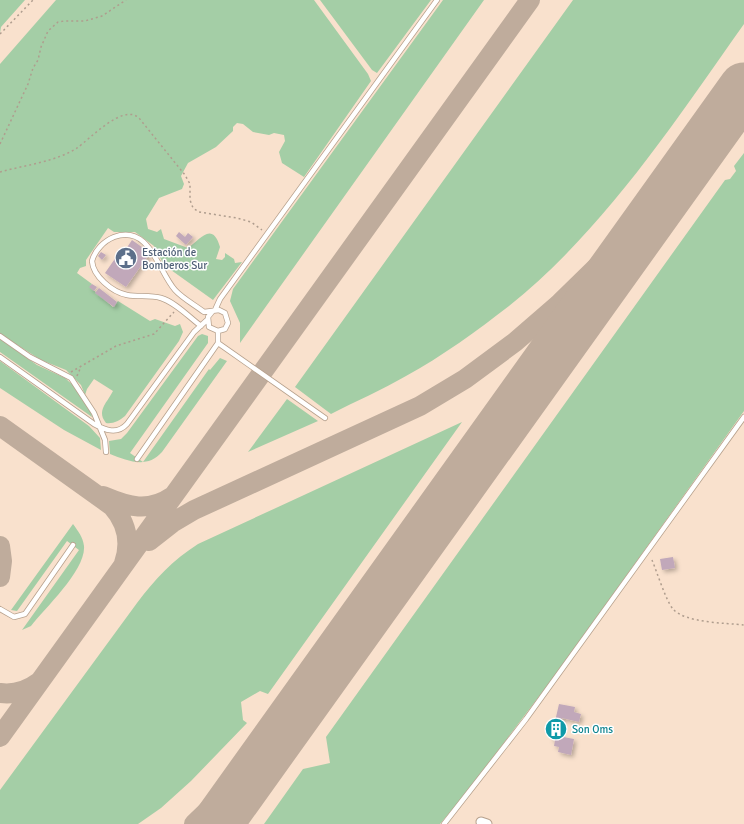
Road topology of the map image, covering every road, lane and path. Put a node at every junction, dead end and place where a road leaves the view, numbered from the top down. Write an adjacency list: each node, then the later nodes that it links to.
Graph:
1 (33, 0): 4 (path)
2 (126, 0): 5 (path)
3 (437, 0): 7 (lane)
4 (0, 34)
5 (0, 144)
6 (0, 172): 7 (path)
7 (268, 234): 9 (lane)
8 (177, 308): 9 (lane); 11 (lane); 16 (path)
9 (214, 311): 10 (lane); 12 (lane)
10 (207, 320): 11 (lane); 12 (lane)
11 (201, 326): 19 (lane)
12 (218, 331): 14 (lane)
13 (0, 336): 16 (lane)
14 (218, 343): 18 (lane); 21 (lane)
15 (0, 357): 19 (lane)
16 (61, 372): 19 (lane)
17 (744, 417): 26 (lane)
18 (325, 418)
19 (100, 428): 20 (lane)
20 (106, 452)
21 (137, 459)
22 (73, 545): 24 (lane)
23 (652, 560): 25 (path)
24 (0, 609)
25 (744, 625)
26 (444, 824)

